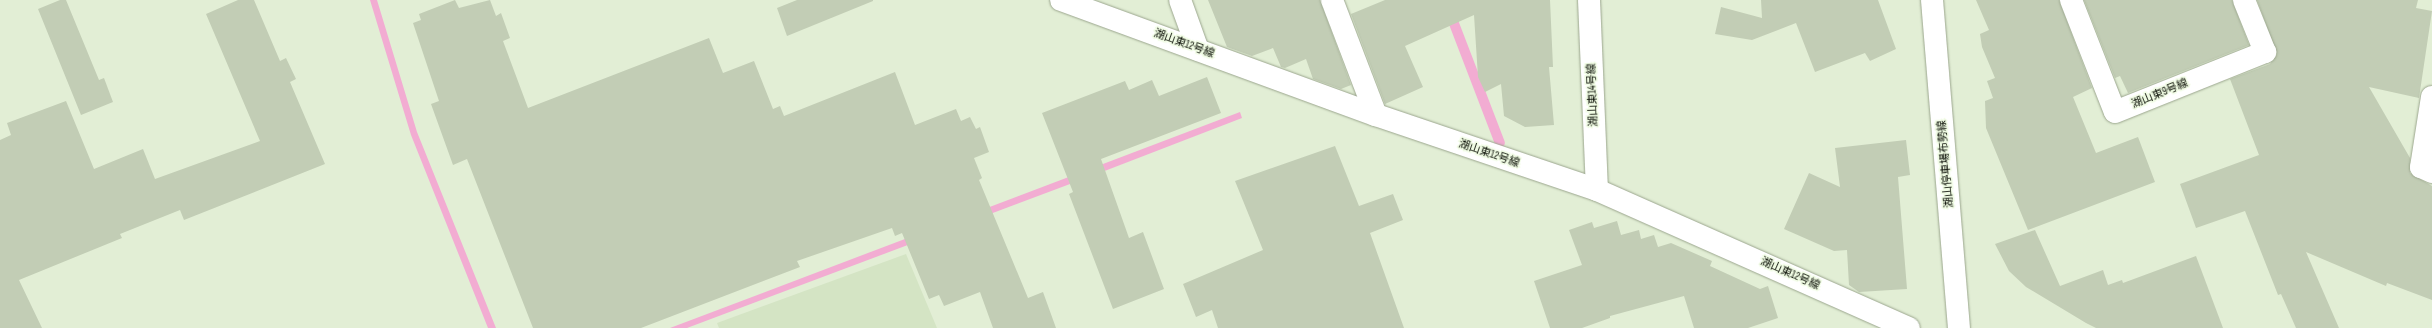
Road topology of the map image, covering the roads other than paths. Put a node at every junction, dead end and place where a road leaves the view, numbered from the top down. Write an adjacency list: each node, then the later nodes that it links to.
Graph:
1 (1061, 0): 8 (street, 湖山東12号線)
2 (1180, 0): 8 (street)
3 (1332, 0): 10 (street)
4 (1589, 0): 12 (street, 湖山東14号線)
5 (1932, 0): 14 (street, 湖山停車場布勢線)
6 (2071, 0): 7 (street, 湖山東9号線)
7 (2244, 0)
8 (1198, 50): 10 (street, 湖山東12号線)
9 (2432, 97): 11 (street)
10 (1376, 115): 12 (street, 湖山東12号線)
11 (2432, 172)
12 (1597, 190): 13 (street, 湖山東12号線)
13 (1909, 328)
14 (1959, 328)

